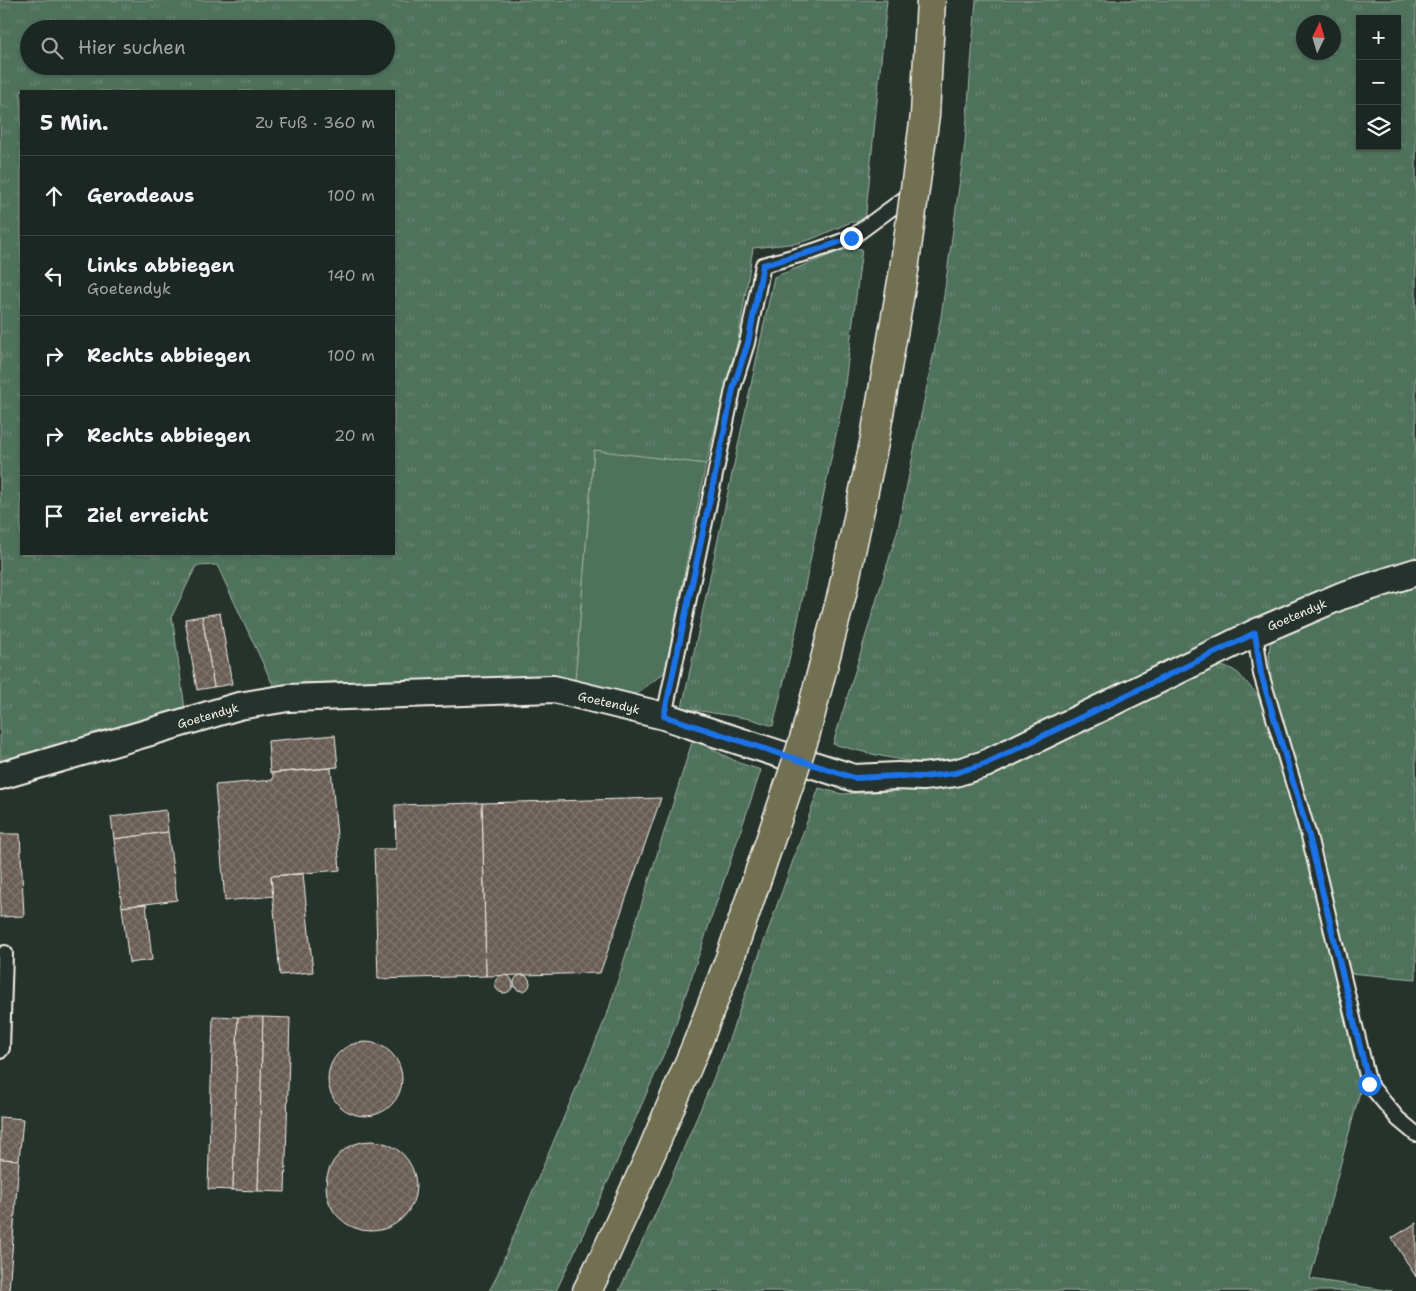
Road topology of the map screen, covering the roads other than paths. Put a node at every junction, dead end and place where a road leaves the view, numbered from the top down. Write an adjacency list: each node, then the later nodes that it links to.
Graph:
1 (931, 0): 10 (main road, bridge)
2 (937, 112): 5 (lane)
3 (1416, 572): 4 (street, Goetendyk)
4 (1255, 633): 5 (street, Goetendyk); 9 (lane)
5 (664, 716): 6 (street, Goetendyk)
6 (0, 776)
7 (5, 953): 8 (lane)
8 (0, 1051)
9 (1416, 1134)
10 (587, 1291)

